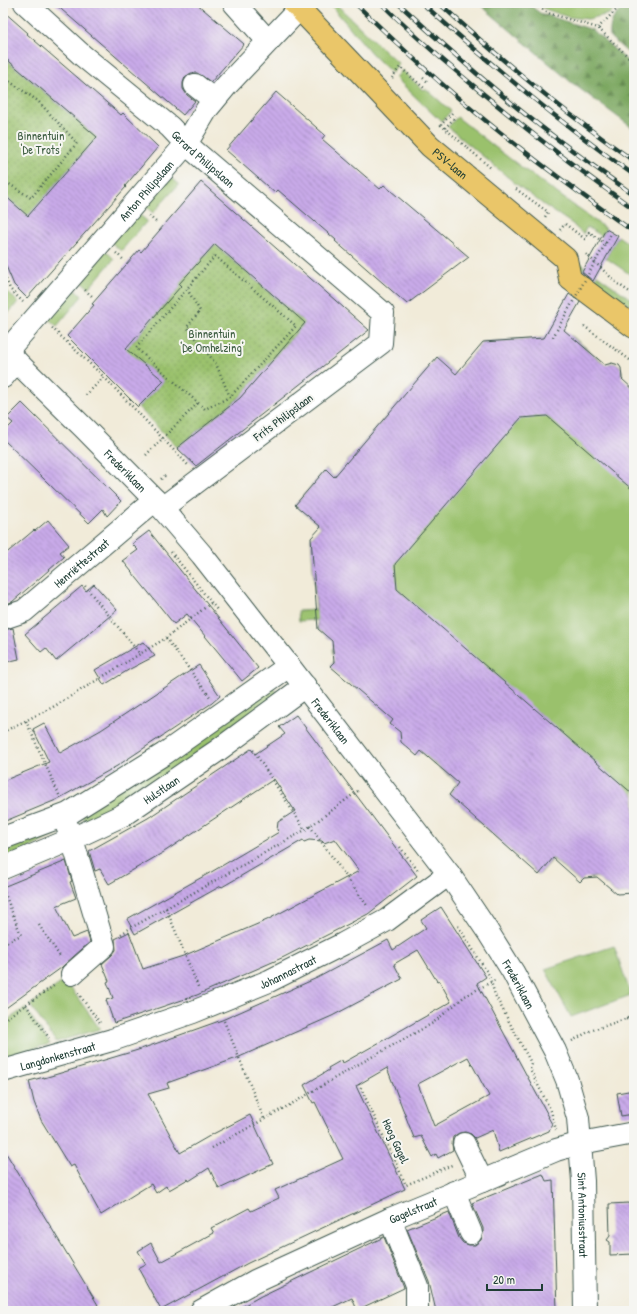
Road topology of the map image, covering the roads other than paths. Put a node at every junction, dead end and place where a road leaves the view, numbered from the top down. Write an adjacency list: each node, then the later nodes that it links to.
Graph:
1 (25, 3): 7 (street, Gerard Philipslaan)
2 (234, 3): 4 (street)
3 (297, 6): 4 (street, Anton Philipslaan); 8 (main road, PSV-laan)
4 (268, 41): 6 (street, Anton Philipslaan)
5 (195, 85): 6 (street)
6 (214, 100): 7 (street, Anton Philipslaan)
7 (186, 144): 9 (street, Gerard Philipslaan); 12 (street, Anton Philipslaan)
8 (613, 311): 10 (main road, PSV-laan); 11 (main road, PSV-laan)
9 (383, 314): 13 (street, Frits Philipslaan)
10 (634, 327)
11 (634, 335)
12 (7, 360): 13 (street, Frederiklaan)
13 (159, 504): 14 (street, Henriëttestraat); 15 (street, Frederiklaan)
14 (3, 618)
15 (290, 666): 16 (street, Frederiklaan); 17 (street)
16 (305, 686): 19 (street, Hulstlaan); 21 (street, Frederiklaan)
17 (65, 814): 18 (street); 19 (street)
18 (3, 838)
19 (72, 839): 20 (street, Hulstlaan); 22 (street)
20 (3, 868)
21 (449, 874): 23 (street, Johannastraat); 27 (street, Frederiklaan)
22 (69, 975)
23 (112, 1040): 24 (street, Langdonkenstraat)
24 (3, 1071)
25 (634, 1133): 27 (street, Gagelstraat)
26 (464, 1144): 28 (street)
27 (581, 1144): 28 (street, Gagelstraat); 34 (street, Sint Antoniusstraat)
28 (482, 1180): 29 (street, Gagelstraat)
29 (454, 1192): 30 (street, Gagelstraat); 31 (street)
30 (390, 1219): 32 (street, Gagelstraat); 33 (street)
31 (471, 1233)
32 (201, 1311)
33 (417, 1311)
34 (586, 1311)

